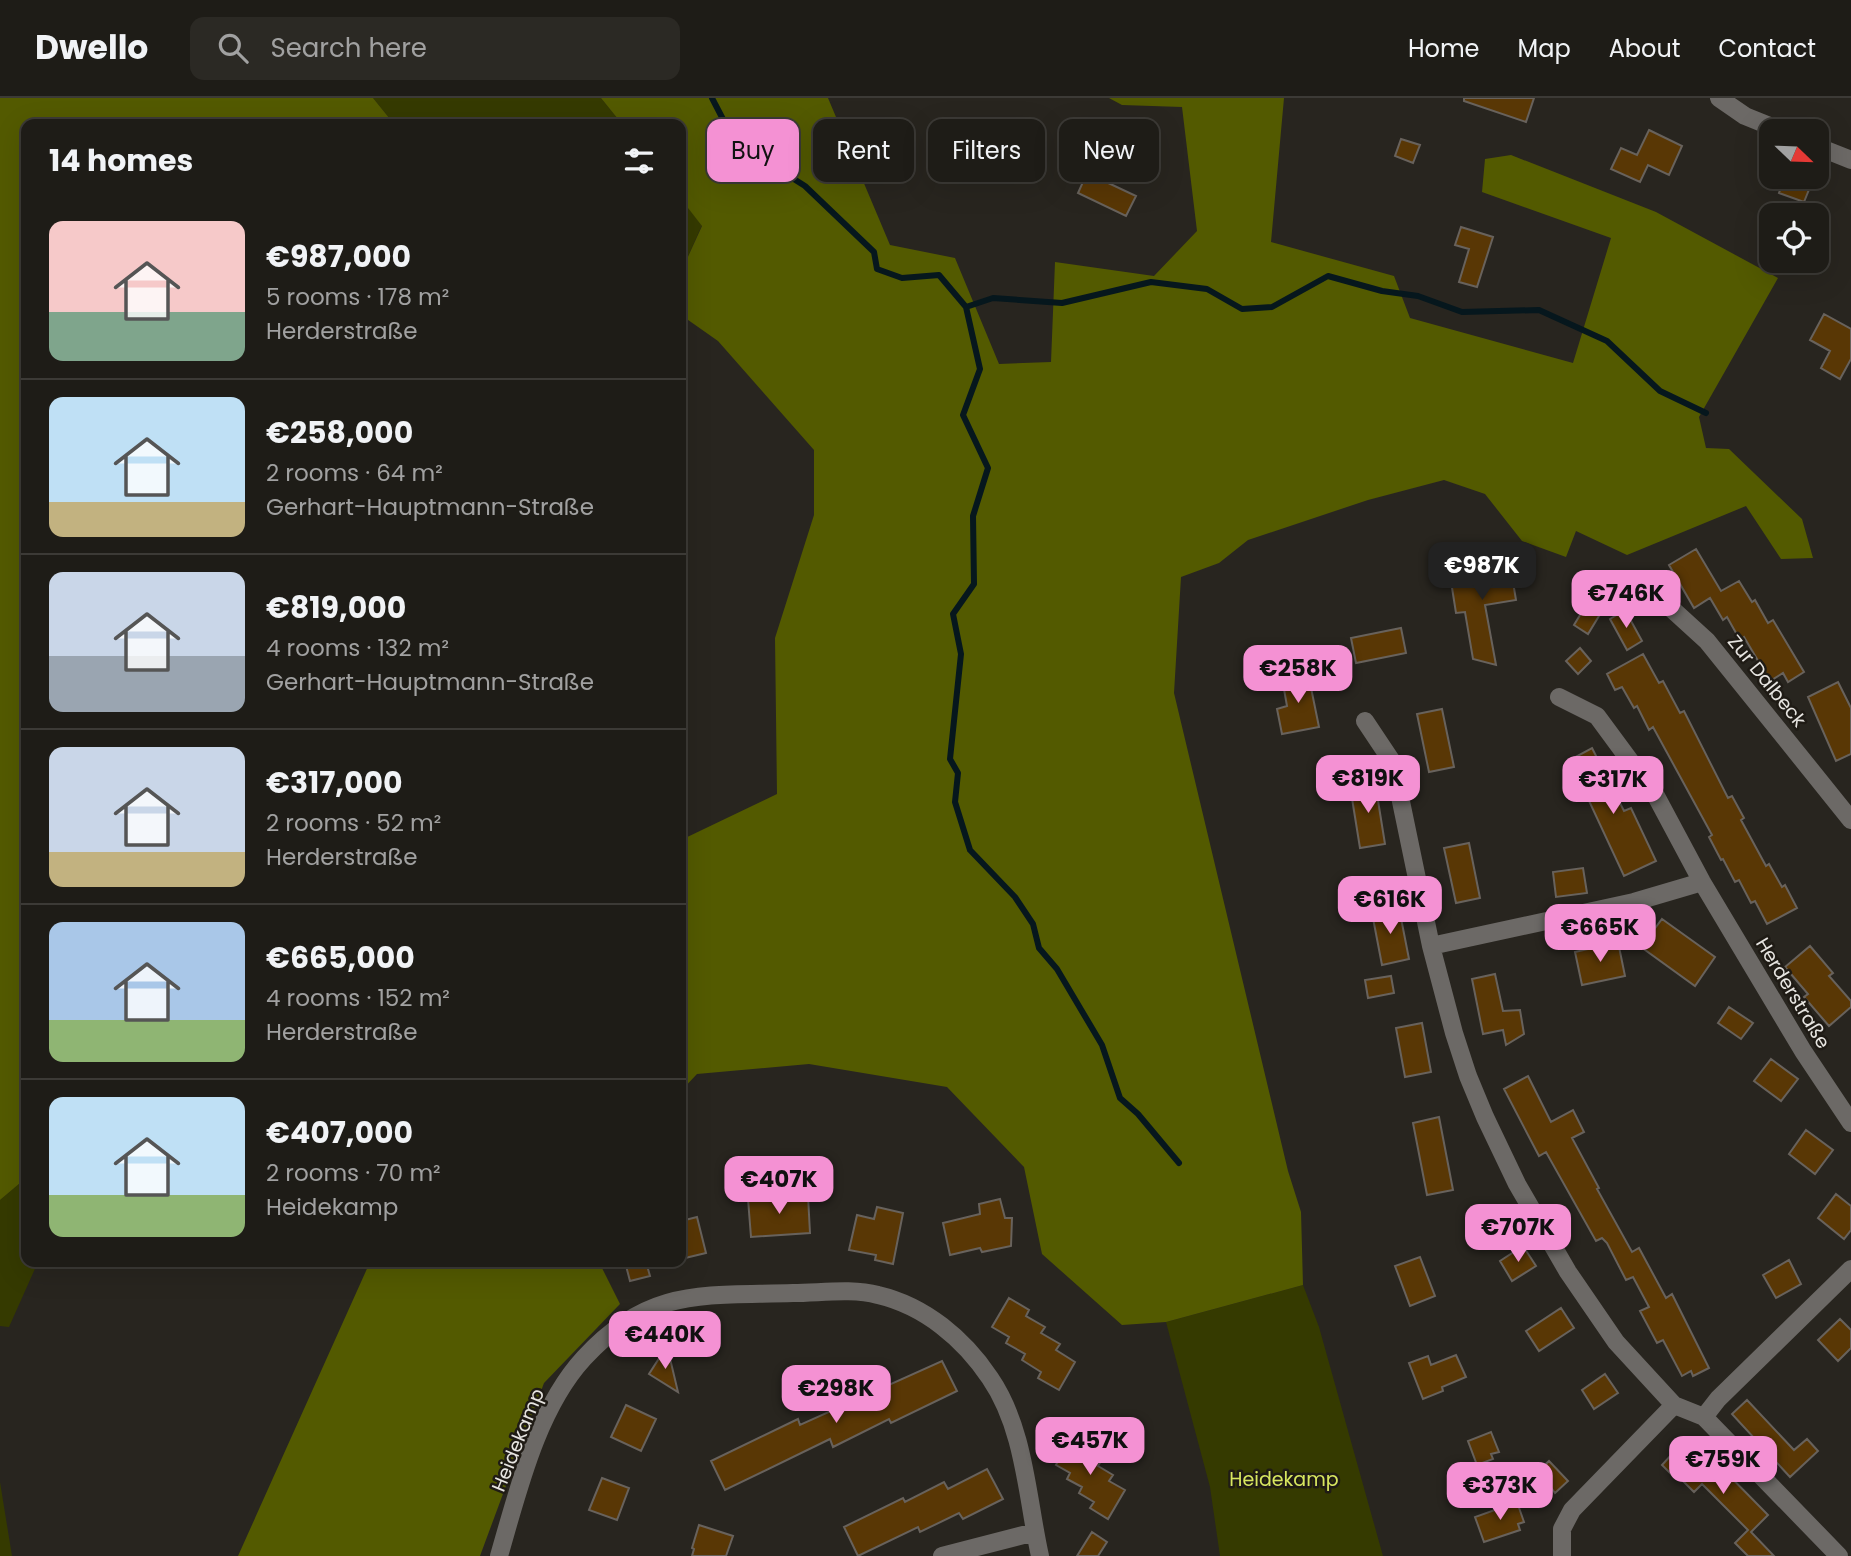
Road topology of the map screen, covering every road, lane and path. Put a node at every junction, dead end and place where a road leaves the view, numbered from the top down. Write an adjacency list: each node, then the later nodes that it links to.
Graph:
1 (1719, 98): 2 (street)
2 (1759, 122)
3 (1829, 151): 4 (street)
4 (1851, 160)
5 (1639, 579): 8 (street, Zur Dalbeck)
6 (1559, 697): 9 (street, Herderstraße)
7 (1365, 721): 10 (street)
8 (1851, 820)
9 (1702, 882): 10 (street); 11 (street, Herderstraße)
10 (1431, 946): 13 (street)
11 (1851, 1123)
12 (1851, 1269): 14 (street)
13 (1674, 1405): 14 (street); 19 (street)
14 (1704, 1416): 20 (street)
15 (1035, 1532): 16 (street, Heidekamp); 17 (street); 18 (street, Heidekamp)
16 (499, 1556)
17 (942, 1556)
18 (1040, 1556)
19 (1562, 1556)
20 (1839, 1556)

